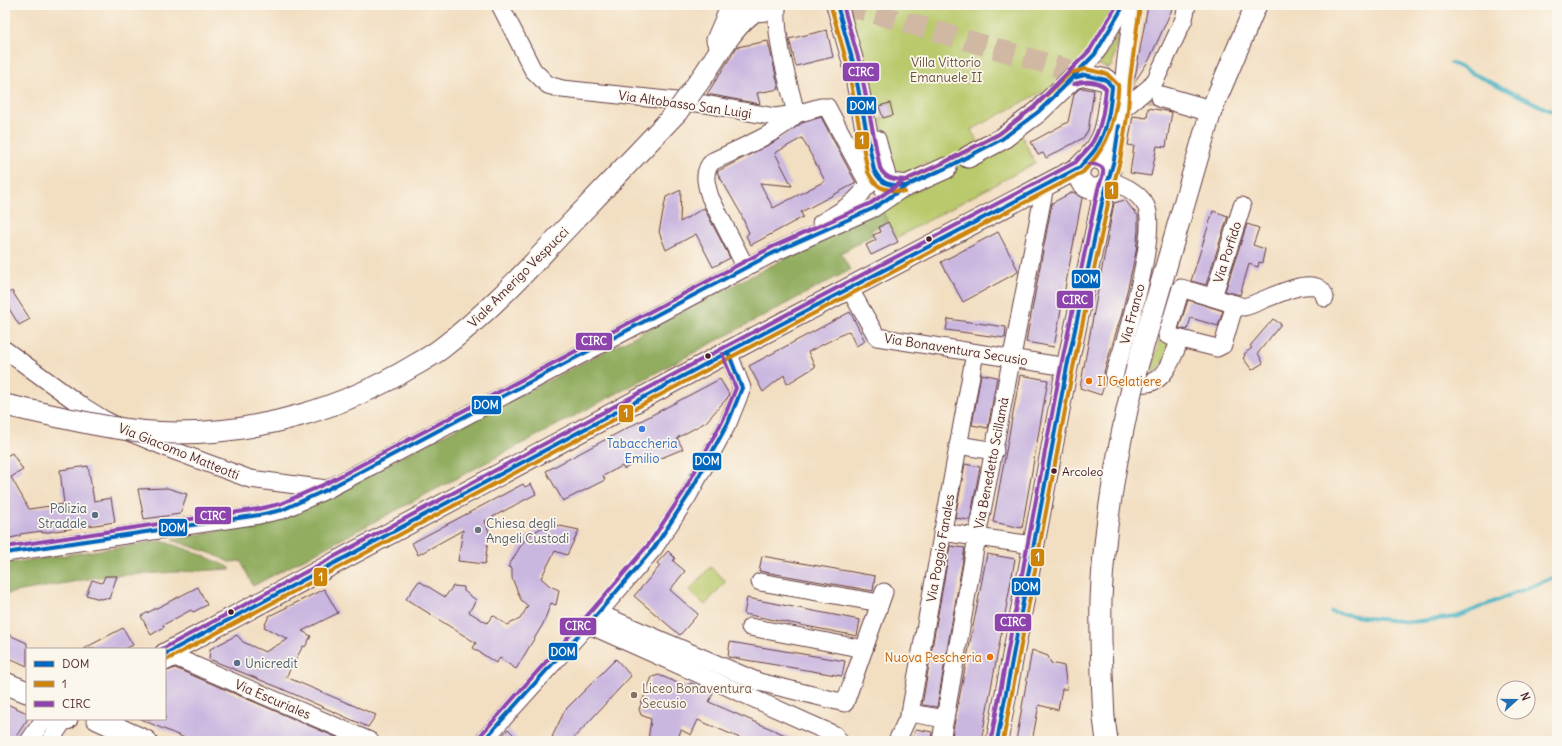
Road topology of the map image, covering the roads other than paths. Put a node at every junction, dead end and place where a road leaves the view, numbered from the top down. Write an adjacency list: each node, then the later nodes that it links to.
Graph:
1 (500, 5): 16 (street, Via Altobasso San Luigi)
2 (732, 5): 9 (main road)
3 (837, 5): 21 (main road)
4 (1124, 5): 11 (street)
5 (1134, 5): 12 (street)
6 (1256, 5): 15 (main road)
7 (764, 7): 9 (main road); 16 (street)
8 (1188, 10): 10 (street)
9 (726, 33): 36 (main road, Viale Amerigo Vespucci, bridge)
10 (1158, 74): 12 (street); 14 (street)
11 (1073, 78): 12 (main road); 17 (main road)
12 (1118, 82): 14 (street); 18 (main road)
13 (1162, 97): 15 (main road)
14 (1122, 110): 20 (street)
15 (1211, 111): 30 (main road)
16 (796, 114): 21 (street, Via Altobasso San Luigi); 25 (street)
17 (968, 157)
18 (1084, 163): 20 (main road); 20 (main road); 22 (main road)
19 (946, 168): 21 (main road)
20 (1108, 178): 30 (street, Via Franco); 35 (main road)
21 (884, 181): 24 (street); 24 (street)
22 (1045, 186): 26 (main road); 34 (street, Via Benedetto Scillamà)
23 (1242, 206): 27 (street, Via Porfido)
24 (775, 252): 25 (street)
25 (746, 268): 39 (street)
26 (849, 288): 32 (main road); 33 (street, Via Bonaventura Secusio)
27 (1213, 297): 29 (street); 30 (street)
28 (1325, 298): 29 (street)
29 (1235, 304): 30 (street)
30 (1165, 335): 67 (main road, bridge)
31 (5, 350): 39 (street, Via Giacomo Matteotti)
32 (728, 352): 45 (street); 47 (main road)
33 (975, 352): 34 (street, Via Bonaventura Secusio); 37 (street, Via Poggio Fanales)
34 (1011, 358): 35 (street, Via Bonaventura Secusio); 38 (street, Via Benedetto Scillamà)
35 (1067, 367): 42 (main road)
36 (5, 405)
37 (958, 445): 38 (street); 40 (street, Via Poggio Fanales)
38 (995, 451): 41 (street, Via Benedetto Scillamà)
39 (328, 489): 43 (street)
40 (942, 532): 41 (street); 53 (street, Via Poggio Fanales)
41 (977, 537): 42 (street); 54 (street, Via Benedetto Scillamà)
42 (1033, 545): 66 (main road)
43 (6, 548)
44 (760, 582): 48 (street)
45 (592, 618): 48 (street); 62 (street); 63 (street)
46 (750, 627): 48 (street)
47 (200, 635): 49 (main road); 50 (street)
48 (864, 649)
49 (168, 658): 50 (street, Via Escuriales)
50 (205, 670): 61 (street, Via Escuriales)
51 (5, 683): 52 (main road)
52 (26, 692)
53 (910, 714): 54 (street); 64 (street, Via Poggio Fanales)
54 (945, 719): 65 (street, Via Benedetto Scillamà)
55 (43, 720): 58 (street)
56 (65, 720): 59 (street)
57 (99, 720): 60 (main road)
58 (29, 741)
59 (50, 741)
60 (146, 741)
61 (370, 741)
62 (483, 741)
63 (839, 741)
64 (897, 741)
65 (941, 741)
66 (997, 741)
67 (1107, 741)

